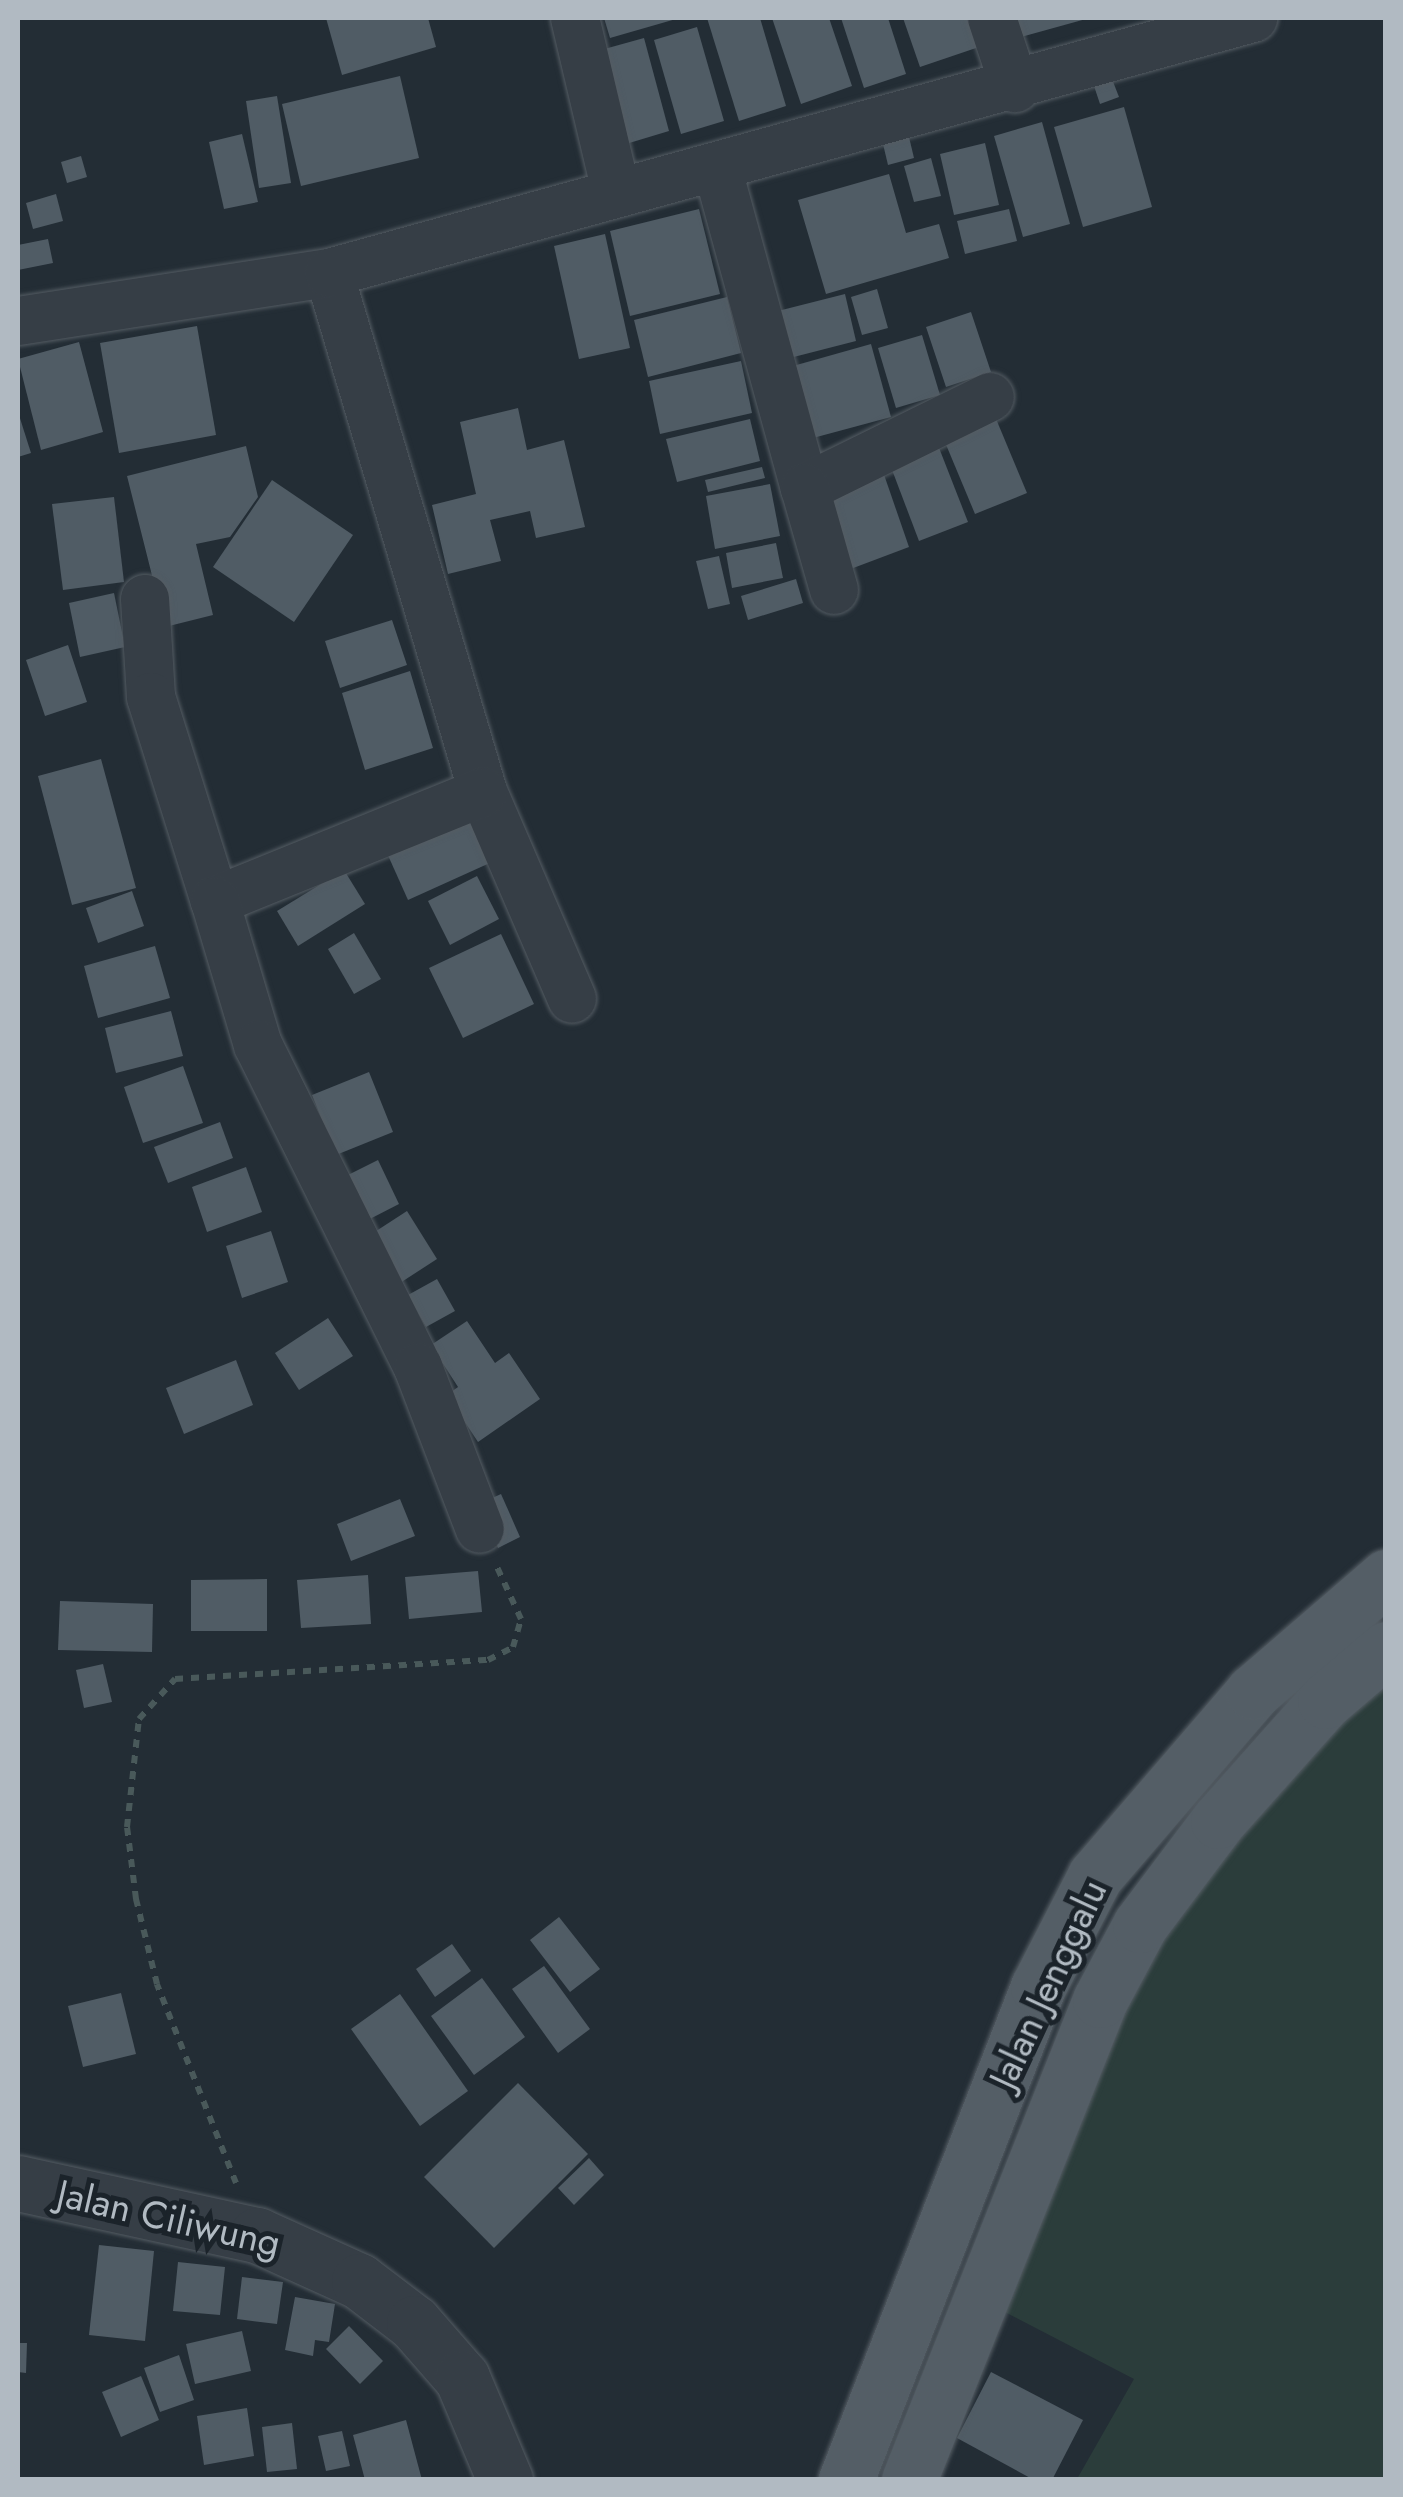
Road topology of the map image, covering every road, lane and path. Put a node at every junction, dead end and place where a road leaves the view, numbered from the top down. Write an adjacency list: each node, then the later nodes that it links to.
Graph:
1 (575, 18): 6 (street)
2 (992, 18): 4 (street)
3 (1252, 18): 4 (street)
4 (1015, 88): 5 (street)
5 (718, 168): 6 (street); 10 (street)
6 (616, 192): 7 (street)
7 (328, 273): 8 (street); 13 (street)
8 (18, 321)
9 (990, 397): 10 (street)
10 (805, 488): 11 (street)
11 (834, 590)
12 (145, 599): 14 (street)
13 (483, 792): 14 (street); 15 (street)
14 (216, 900): 16 (street)
15 (572, 999)
16 (480, 1528): 20 (path)
17 (1386, 1577): 22 (main road, Jalan Jenggalu)
18 (1386, 1649): 23 (main road, Jalan Jenggalu)
19 (18, 2183): 20 (street, Jalan Ciliwung)
20 (257, 2235): 21 (street, Jalan Ciliwung)
21 (505, 2480)
22 (846, 2480)
23 (909, 2480)

